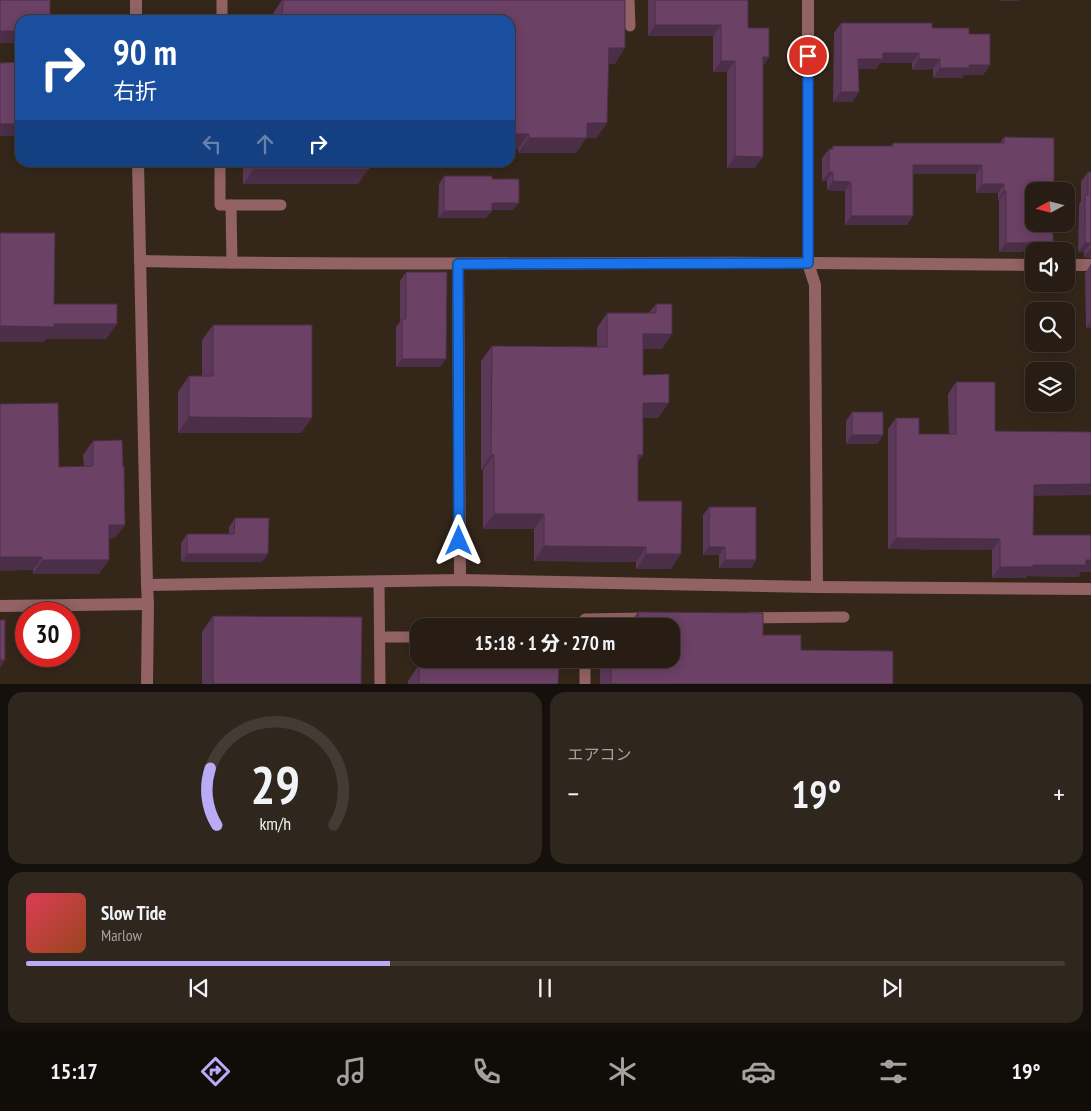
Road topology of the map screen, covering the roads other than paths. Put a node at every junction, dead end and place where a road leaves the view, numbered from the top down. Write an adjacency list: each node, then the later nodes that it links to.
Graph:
1 (136, 0): 5 (street)
2 (222, 0): 6 (lane)
3 (629, 0): 7 (lane)
4 (808, 0): 14 (street)
5 (136, 15)
6 (222, 15)
7 (630, 26)
8 (138, 167): 12 (street)
9 (220, 167): 10 (lane)
10 (231, 205): 11 (lane); 13 (lane)
11 (281, 205)
12 (140, 261): 13 (street); 21 (street)
13 (232, 263): 15 (street)
14 (808, 263): 15 (street); 16 (street); 22 (street)
15 (458, 264): 19 (street)
16 (1025, 265)
17 (1075, 265): 18 (street)
18 (1091, 265)
19 (460, 580): 20 (street); 22 (street)
20 (379, 581): 21 (street); 28 (lane)
21 (147, 584): 24 (street)
22 (817, 587): 23 (street)
23 (1091, 589)
24 (148, 604): 25 (street); 31 (street)
25 (0, 606)
26 (844, 617): 27 (lane)
27 (734, 618)
28 (380, 637): 29 (lane); 32 (lane)
29 (410, 637)
30 (585, 668): 33 (lane)
31 (146, 684)
32 (380, 684)
33 (585, 684)

